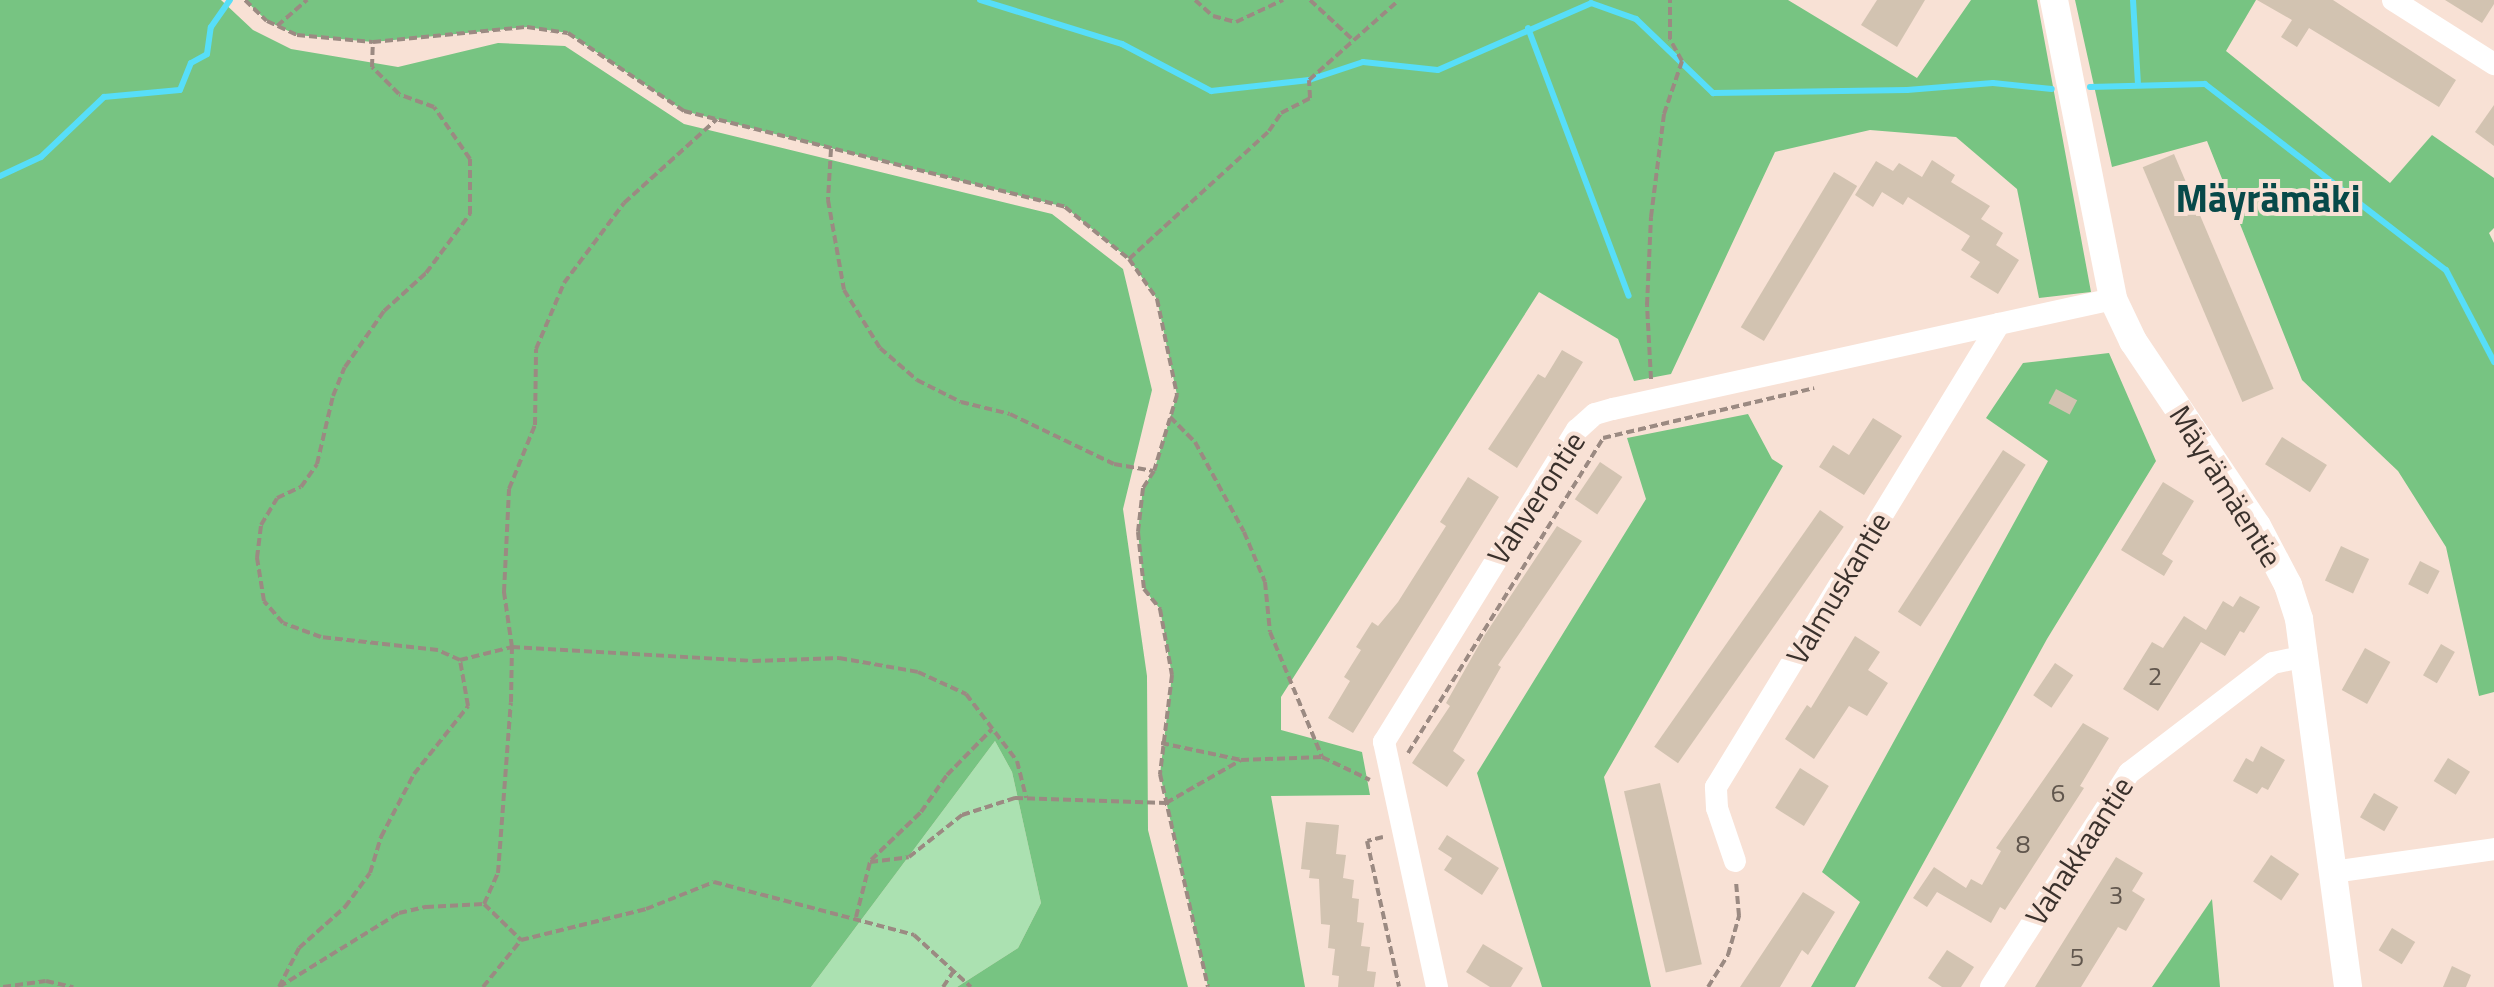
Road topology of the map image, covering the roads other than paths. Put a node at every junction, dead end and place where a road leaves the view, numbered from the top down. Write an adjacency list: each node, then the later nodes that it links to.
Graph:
1 (2054, 0): 4 (street, Mäyrämäentie)
2 (2393, 0): 3 (street)
3 (2494, 64)
4 (2113, 299): 5 (street, Vahverontie); 6 (street, Mäyrämäentie)
5 (1999, 324): 8 (street, Valmuskantie); 10 (street, Vahverontie)
6 (2305, 656): 9 (street, Mäyrämäentie); 11 (street, Vahakkaantie)
7 (2494, 849): 9 (street)
8 (1735, 861)
9 (2333, 872): 12 (street, Mäyrämäentie)
10 (1437, 987)
11 (1991, 987)
12 (2348, 987)

